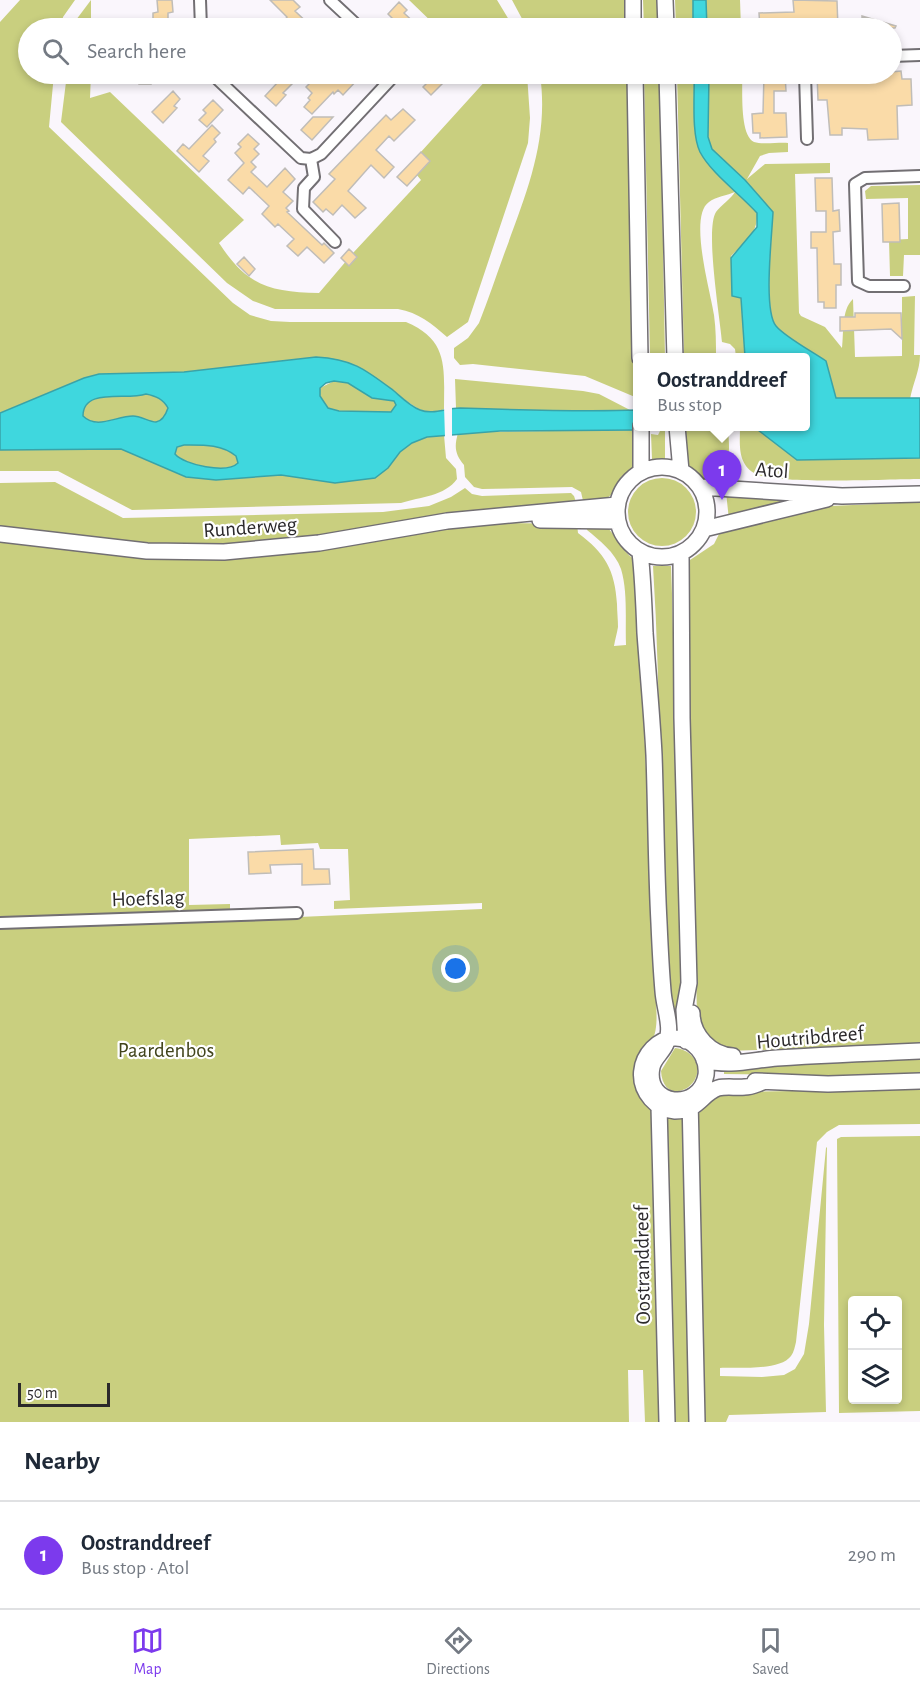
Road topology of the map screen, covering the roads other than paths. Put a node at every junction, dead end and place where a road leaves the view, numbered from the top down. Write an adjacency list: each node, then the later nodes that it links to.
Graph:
1 (200, 0): 5 (street)
2 (330, 0): 6 (street)
3 (633, 0): 7 (main road)
4 (665, 0): 8 (main road)
5 (201, 18)
6 (349, 18)
7 (633, 18)
8 (666, 18)
9 (920, 55): 10 (street)
10 (902, 56)
11 (223, 84): 17 (street)
12 (386, 84): 17 (street)
13 (634, 84): 21 (main road)
14 (667, 84): 22 (main road)
15 (805, 84): 16 (street)
16 (807, 139)
17 (312, 159): 19 (street)
18 (920, 176): 20 (street)
19 (334, 242)
20 (904, 286)
21 (640, 353)
22 (675, 353)
23 (641, 431): 26 (main road)
24 (677, 431): 25 (main road)
25 (681, 471): 26 (main road); 27 (main road)
26 (641, 472): 30 (main road)
27 (700, 487): 29 (main road, Atol); 33 (main road)
28 (920, 494): 29 (main road, Atol)
29 (842, 495): 33 (main road, Atol)
30 (617, 505): 31 (main road, Runderweg); 32 (main road)
31 (501, 516): 32 (main road, Runderweg); 34 (main road, Runderweg)
32 (617, 521): 35 (main road)
33 (704, 529): 36 (main road)
34 (0, 534)
35 (640, 552): 36 (main road); 40 (main road)
36 (681, 554): 39 (main road)
37 (297, 913): 38 (street, Hoefslag)
38 (0, 923)
39 (689, 983): 41 (main road); 43 (main road)
40 (663, 1041): 41 (main road); 47 (main road); 48 (main road)
41 (686, 1041): 44 (main road)
42 (920, 1051): 43 (main road, Houtribdreef)
43 (762, 1059): 44 (main road, Houtribdreef)
44 (705, 1060): 46 (main road)
45 (920, 1081): 46 (main road, Houtribdreef)
46 (706, 1089): 47 (main road)
47 (690, 1103): 48 (main road); 50 (main road)
48 (659, 1106): 49 (main road, Oostranddreef)
49 (667, 1422)
50 (697, 1422)

